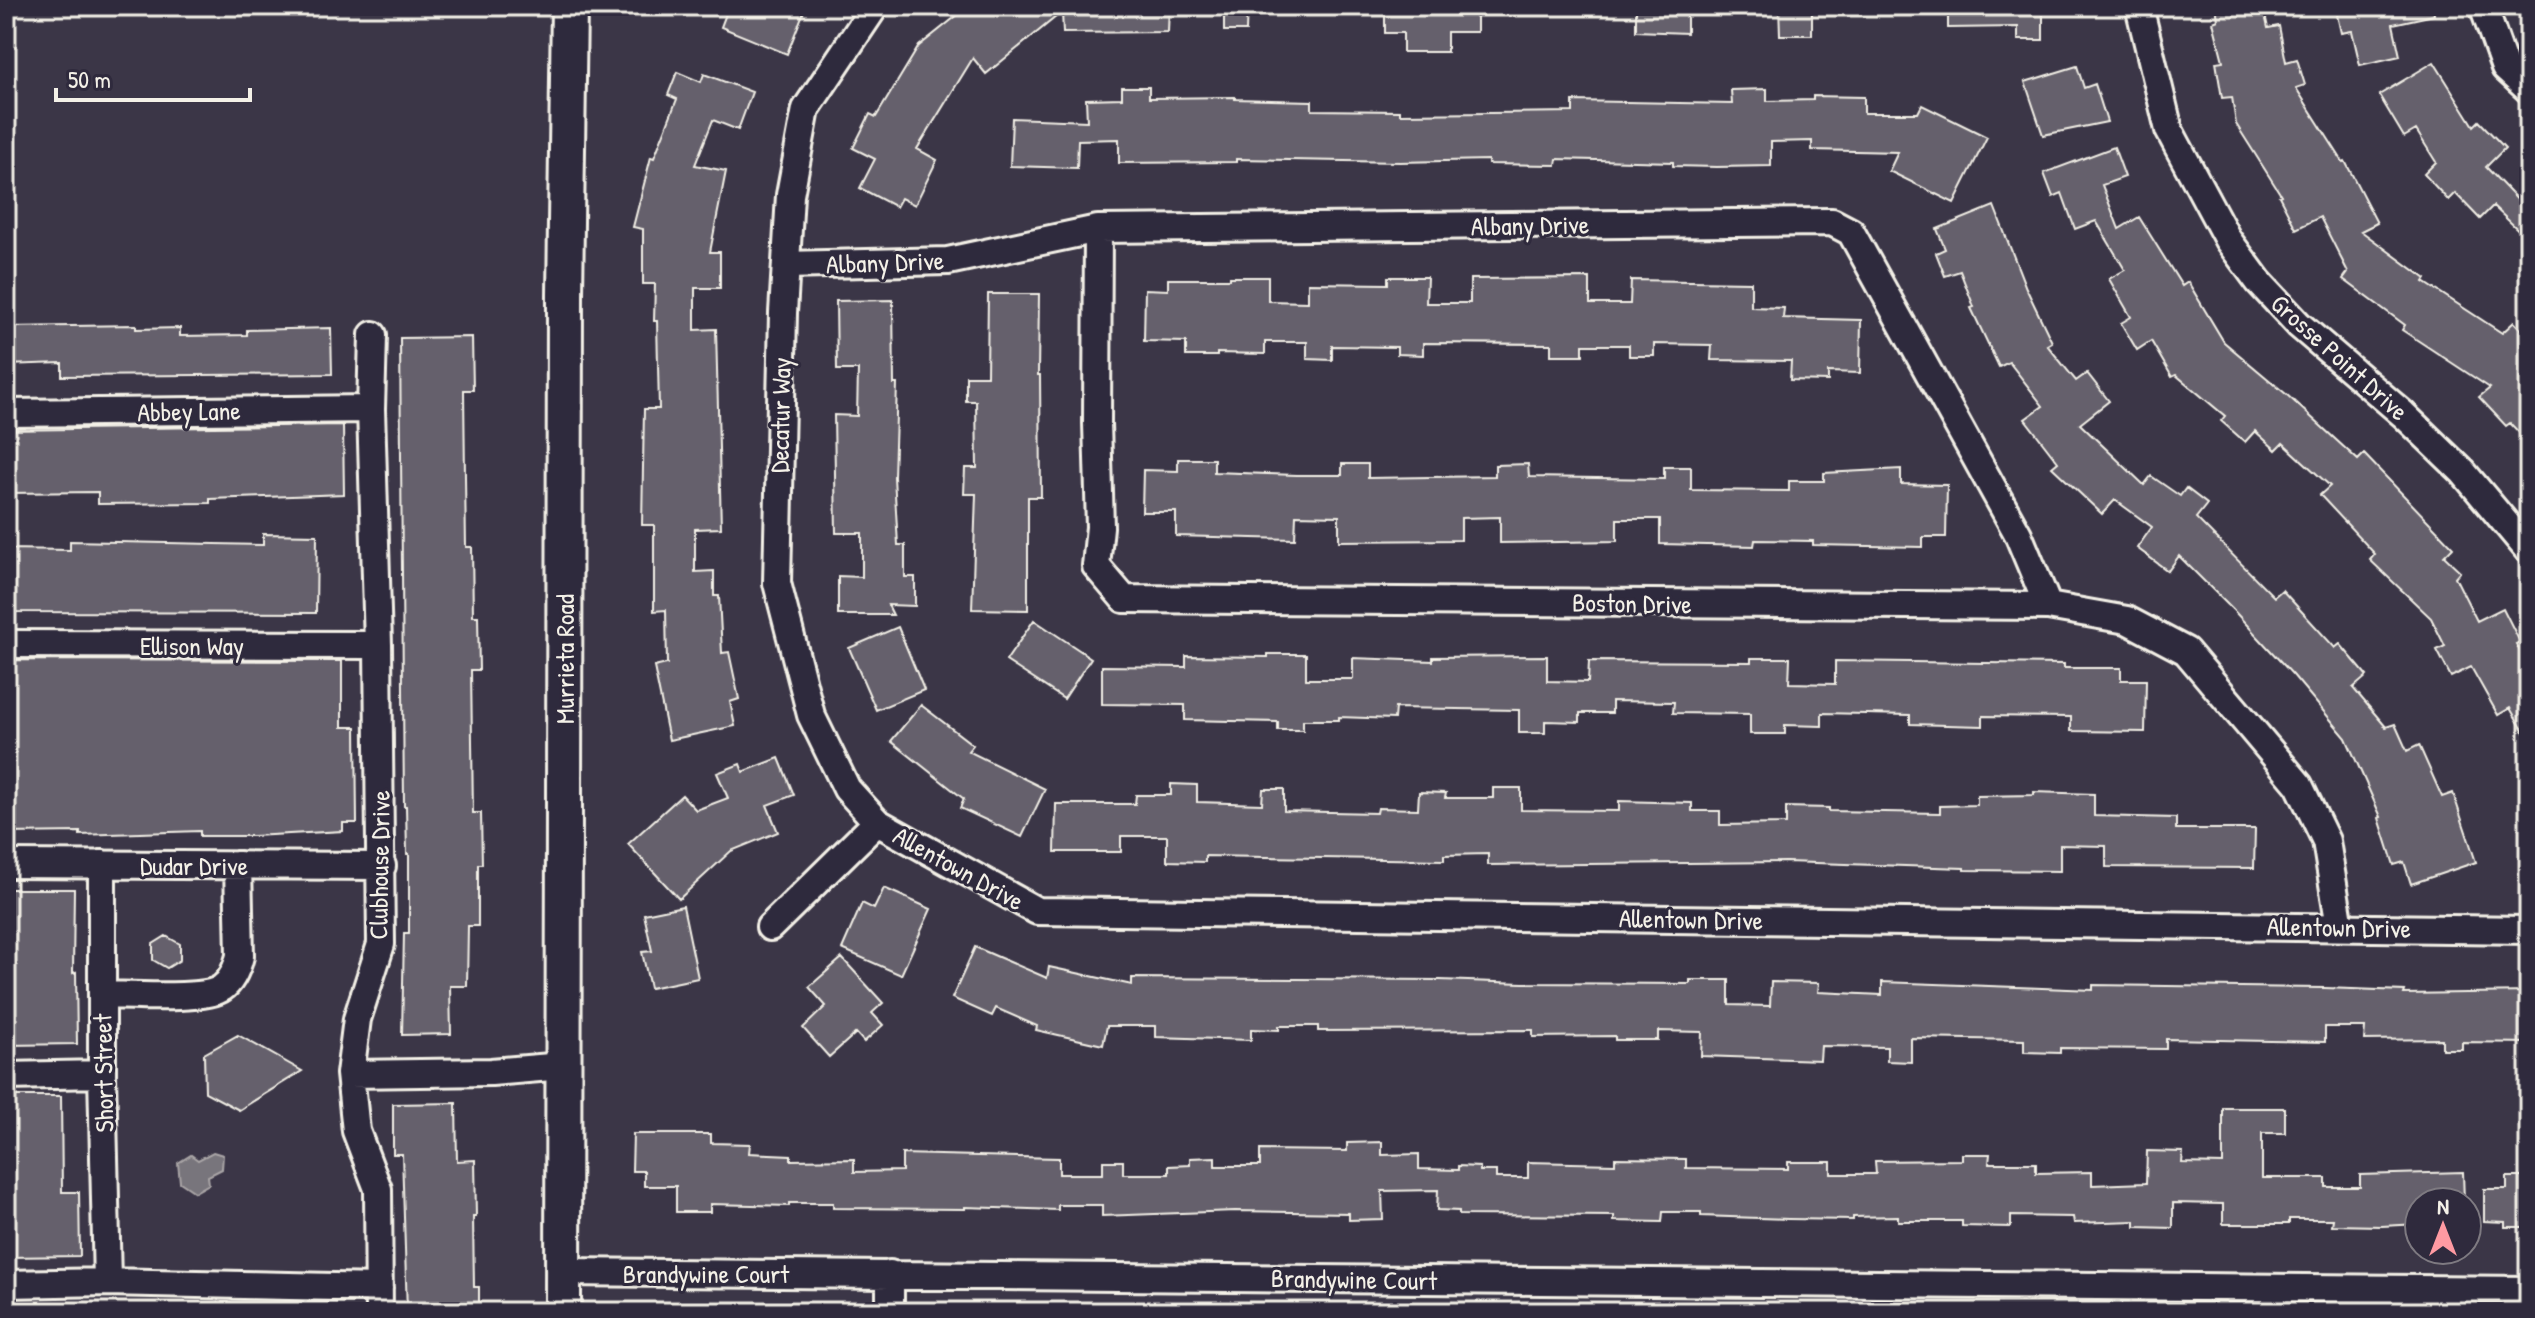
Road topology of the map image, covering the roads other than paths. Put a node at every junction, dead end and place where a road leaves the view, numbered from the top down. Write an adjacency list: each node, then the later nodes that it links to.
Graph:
1 (569, 6): 24 (main road, Murrieta Road)
2 (875, 6): 7 (street, Decatur Way)
3 (2139, 6): 11 (street, Grosse Point Drive)
4 (2483, 6): 5 (street)
5 (2529, 90)
6 (1098, 229): 7 (street, Albany Drive); 12 (street, Albany Drive); 12 (street, Boston Drive)
7 (786, 265): 15 (street, Decatur Way)
8 (373, 335): 9 (street, Clubhouse Drive)
9 (371, 409): 10 (street, Abbey Lane); 14 (street, Clubhouse Drive)
10 (6, 413)
11 (2529, 551)
12 (2048, 606): 21 (street, Boston Drive)
13 (6, 644): 14 (street, Ellison Way)
14 (378, 645): 19 (street, Clubhouse Drive)
15 (877, 822): 20 (street); 21 (street, Allentown Drive)
16 (6, 864): 17 (street, Dudar Drive)
17 (102, 864): 18 (street, Dudar Drive); 23 (street, Short Street)
18 (238, 865): 19 (street, Dudar Drive); 23 (street)
19 (382, 866): 26 (street, Clubhouse Drive)
20 (770, 927)
21 (2340, 927): 22 (street, Allentown Drive)
22 (2529, 930)
23 (102, 995): 25 (street, Short Street)
24 (563, 1066): 26 (street); 28 (main road, Murrieta Road)
25 (102, 1074): 27 (street); 30 (street, Short Street)
26 (350, 1074): 33 (street, Clubhouse Drive)
27 (6, 1076)
28 (563, 1272): 29 (street, Brandywine Court); 34 (main road, Murrieta Road)
29 (890, 1274): 32 (street, Brandywine Court); 35 (street)
30 (107, 1282): 31 (street); 33 (street)
31 (6, 1284)
32 (2529, 1290)
33 (379, 1300)
34 (563, 1312)
35 (890, 1312)

